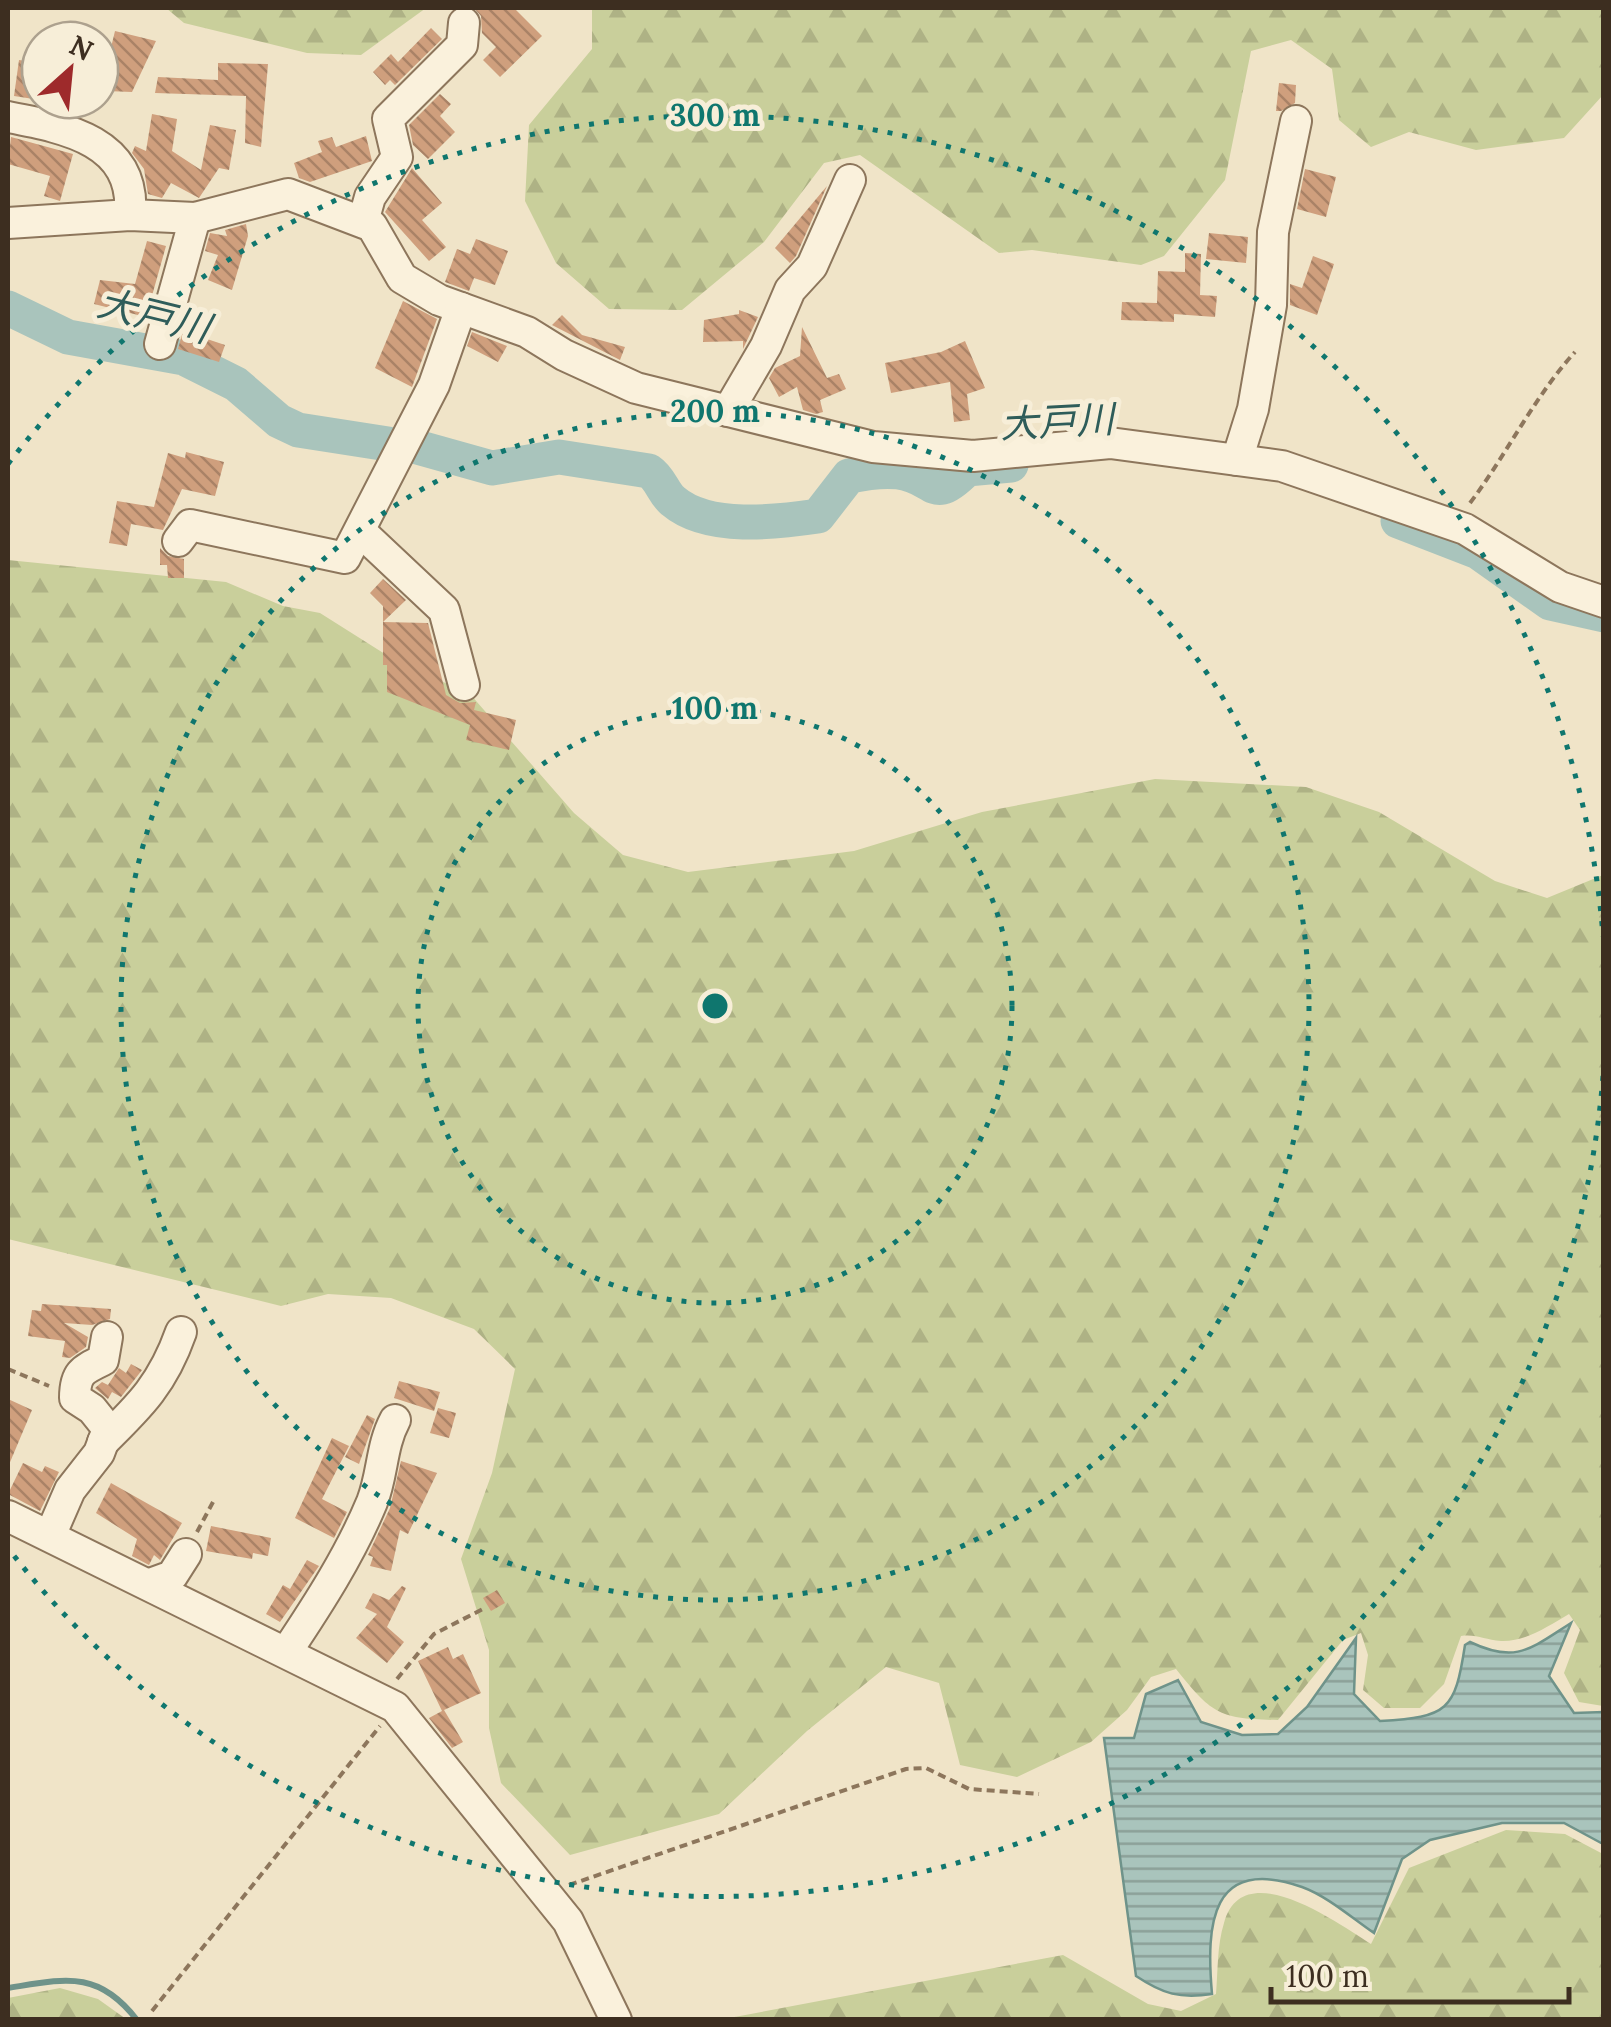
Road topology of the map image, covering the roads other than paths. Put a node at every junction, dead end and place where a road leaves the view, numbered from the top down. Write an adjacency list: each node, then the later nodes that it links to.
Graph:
1 (464, 23): 8 (street)
2 (8, 117): 5 (street)
3 (1296, 121): 12 (street)
4 (850, 180): 11 (street)
5 (130, 215): 6 (street); 7 (street)
6 (195, 218): 8 (street); 10 (street)
7 (8, 222)
8 (364, 222): 9 (street)
9 (461, 308): 11 (street); 13 (street)
10 (160, 344)
11 (728, 412): 12 (street)
12 (1238, 460): 15 (street)
13 (361, 532): 14 (street); 16 (street)
14 (178, 541)
15 (1604, 602)
16 (464, 685)
17 (181, 1332): 20 (street)
18 (107, 1337): 20 (street)
19 (395, 1420): 25 (street)
20 (103, 1442): 22 (street)
21 (8, 1516): 22 (street)
22 (50, 1536): 24 (street)
23 (186, 1554): 24 (street)
24 (150, 1584): 25 (street)
25 (287, 1652): 26 (street)
26 (616, 2020)

